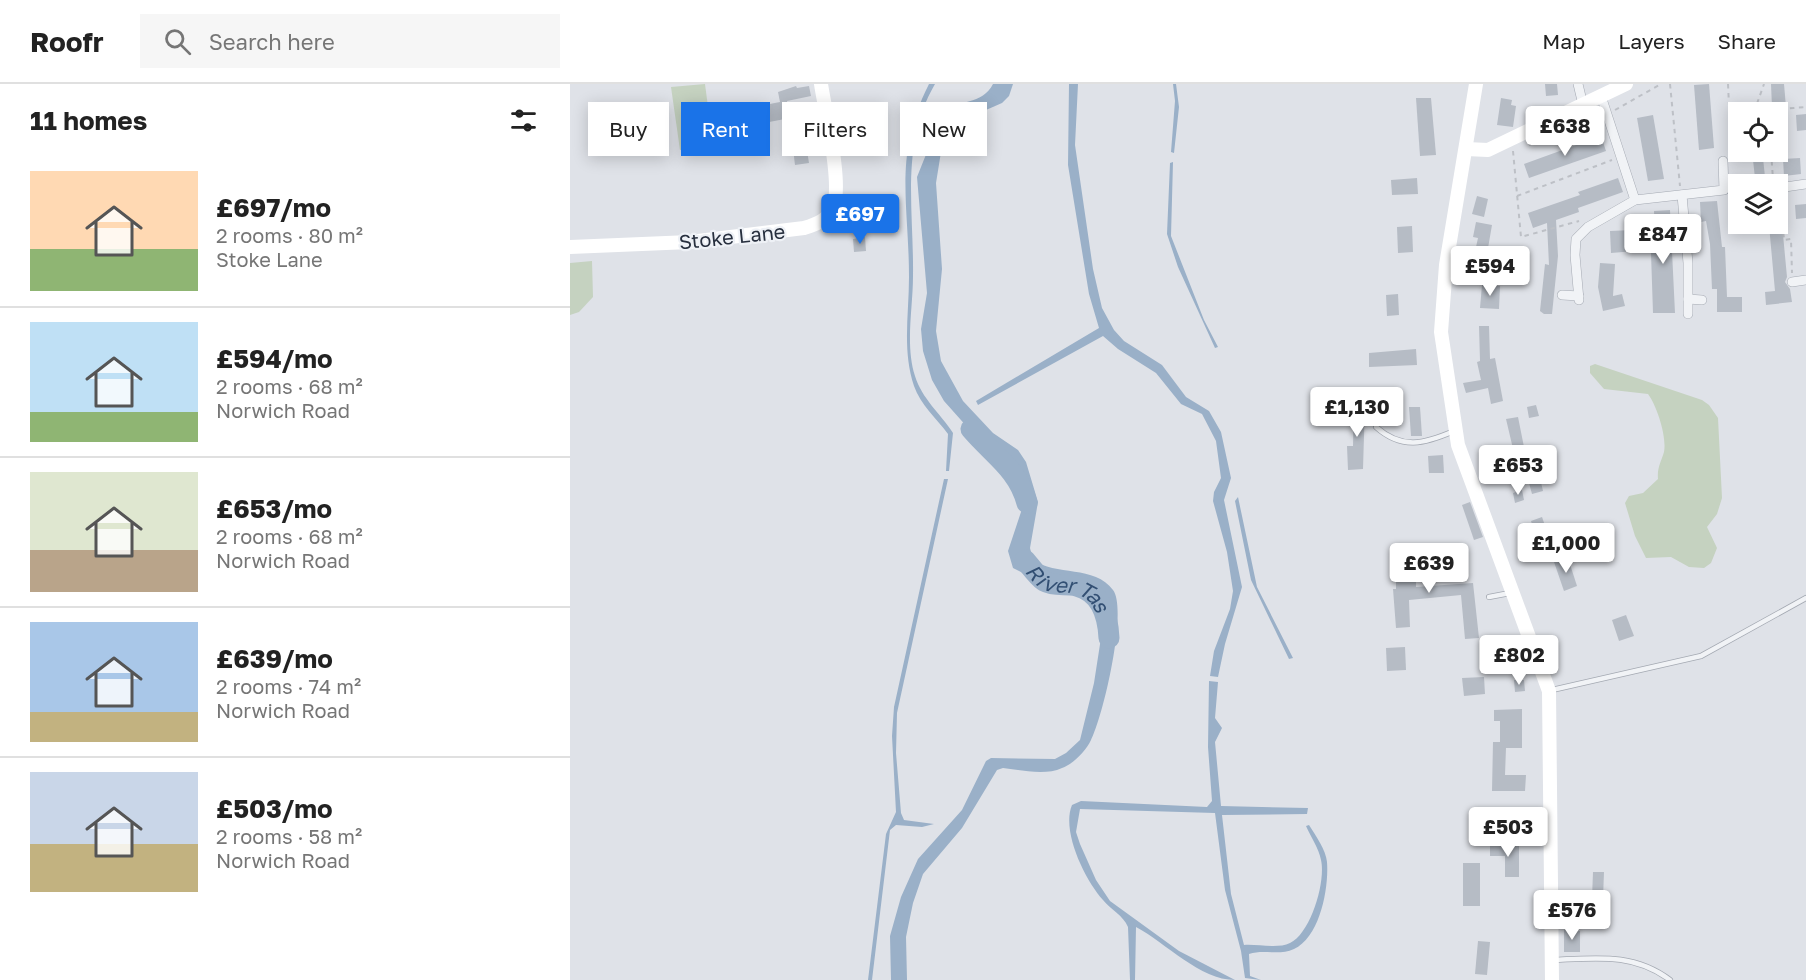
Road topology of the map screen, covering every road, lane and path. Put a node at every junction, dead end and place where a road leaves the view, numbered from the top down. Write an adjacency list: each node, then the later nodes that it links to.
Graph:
1 (821, 84): 27 (street, Stoke Lane)
2 (1476, 84): 15 (street)
3 (1578, 84): 11 (street)
4 (1626, 84): 9 (street)
5 (1661, 84): 14 (path)
6 (1670, 84): 22 (path)
7 (1728, 84): 19 (path)
8 (1764, 84): 10 (path)
9 (1601, 96): 11 (street); 14 (street)
10 (1758, 102)
11 (1583, 105): 15 (street)
12 (1806, 107): 13 (path)
13 (1788, 109)
14 (1607, 113): 16 (path); 18 (street)
15 (1466, 149): 35 (street)
16 (1512, 153): 17 (path); 23 (path)
17 (1504, 155)
18 (1622, 157): 23 (path); 24 (street)
19 (1724, 161): 22 (street)
20 (1806, 184): 21 (street)
21 (1788, 185)
22 (1682, 195): 24 (street); 31 (street)
23 (1516, 196): 25 (path)
24 (1635, 200): 25 (street)
25 (1588, 227): 30 (street)
26 (1783, 234): 29 (path)
27 (570, 247)
28 (1806, 280): 29 (street)
29 (1792, 282)
30 (1562, 295)
31 (1688, 299): 32 (street); 33 (street)
32 (1702, 300)
33 (1688, 314)
34 (1376, 428): 35 (lane)
35 (1456, 430): 36 (street)
36 (1513, 593): 37 (lane); 39 (street)
37 (1489, 597)
38 (1806, 598): 39 (lane)
39 (1549, 691): 40 (street)
40 (1552, 961): 41 (street); 42 (lane)
41 (1552, 980)
42 (1671, 980)

